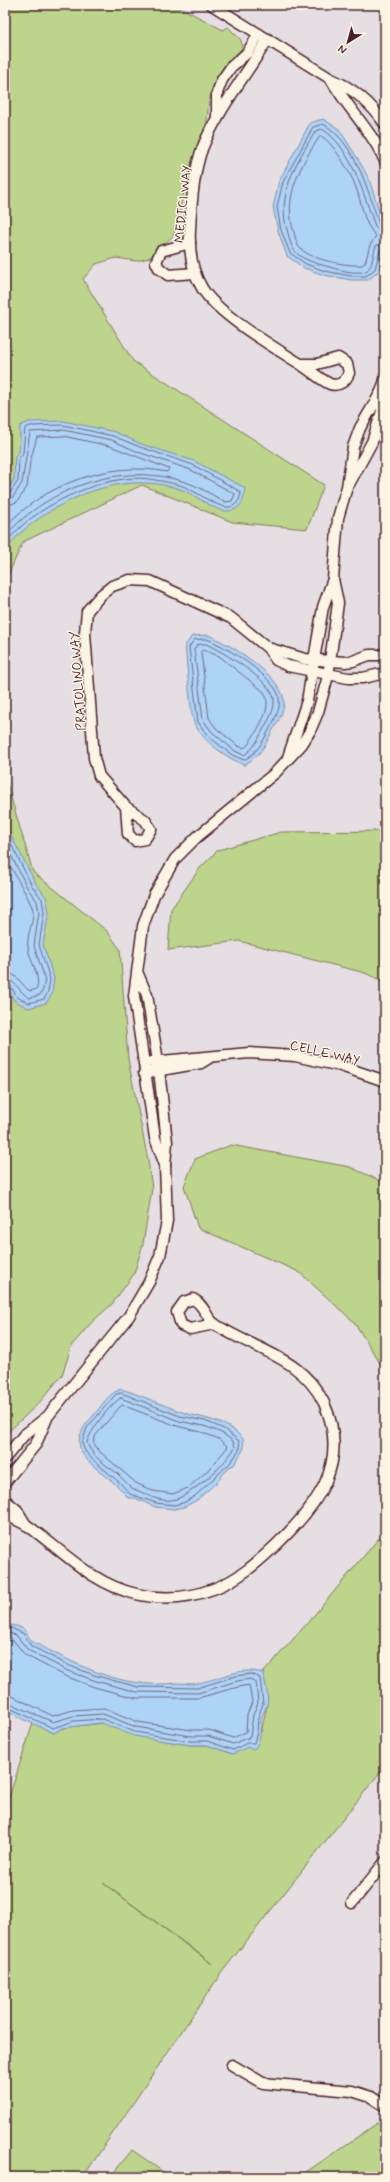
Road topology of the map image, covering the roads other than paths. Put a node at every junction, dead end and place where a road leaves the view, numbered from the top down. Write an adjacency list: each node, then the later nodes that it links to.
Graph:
1 (212, 5): 2 (street)
2 (264, 37): 3 (street); 4 (street, MEDICI WAY); 4 (street, MEDICI WAY)
3 (331, 79): 5 (street); 6 (street)
4 (217, 120): 7 (street, MEDICI WAY)
5 (385, 124)
6 (385, 161)
7 (190, 242): 8 (street, MEDICI WAY); 8 (street)
8 (195, 273): 9 (street, MEDICI WAY)
9 (301, 364)
10 (385, 380): 11 (street)
11 (381, 392): 12 (street); 12 (street)
12 (347, 487): 13 (street)
13 (333, 578): 16 (street); 17 (street)
14 (268, 648): 16 (street, PRATOLINO WAY); 18 (street, PRATOLINO WAY); 22 (street, PRATOLINO WAY)
15 (385, 655): 17 (street, PRATOLINO WAY)
16 (314, 659): 17 (street, PRATOLINO WAY); 18 (street)
17 (330, 661): 20 (street)
18 (312, 672): 20 (street, PRATOLINO WAY); 21 (street)
19 (385, 674): 20 (street, PRATOLINO WAY)
20 (328, 676): 21 (street)
21 (286, 760): 23 (street)
22 (126, 807)
23 (138, 974): 24 (street); 25 (street)
24 (159, 1065): 25 (street, CELLE WAY); 26 (street, CELLE WAY); 27 (street)
25 (143, 1068): 27 (street)
26 (385, 1081)
27 (166, 1165): 29 (street)
28 (214, 1324): 34 (street)
29 (48, 1416): 30 (street); 31 (street)
30 (5, 1458)
31 (5, 1482)
32 (5, 1500): 34 (street)
33 (5, 1513): 34 (street)
34 (26, 1525)
35 (385, 1862): 36 (street)
36 (352, 1903)
37 (232, 2065): 38 (street)
38 (385, 2106)

